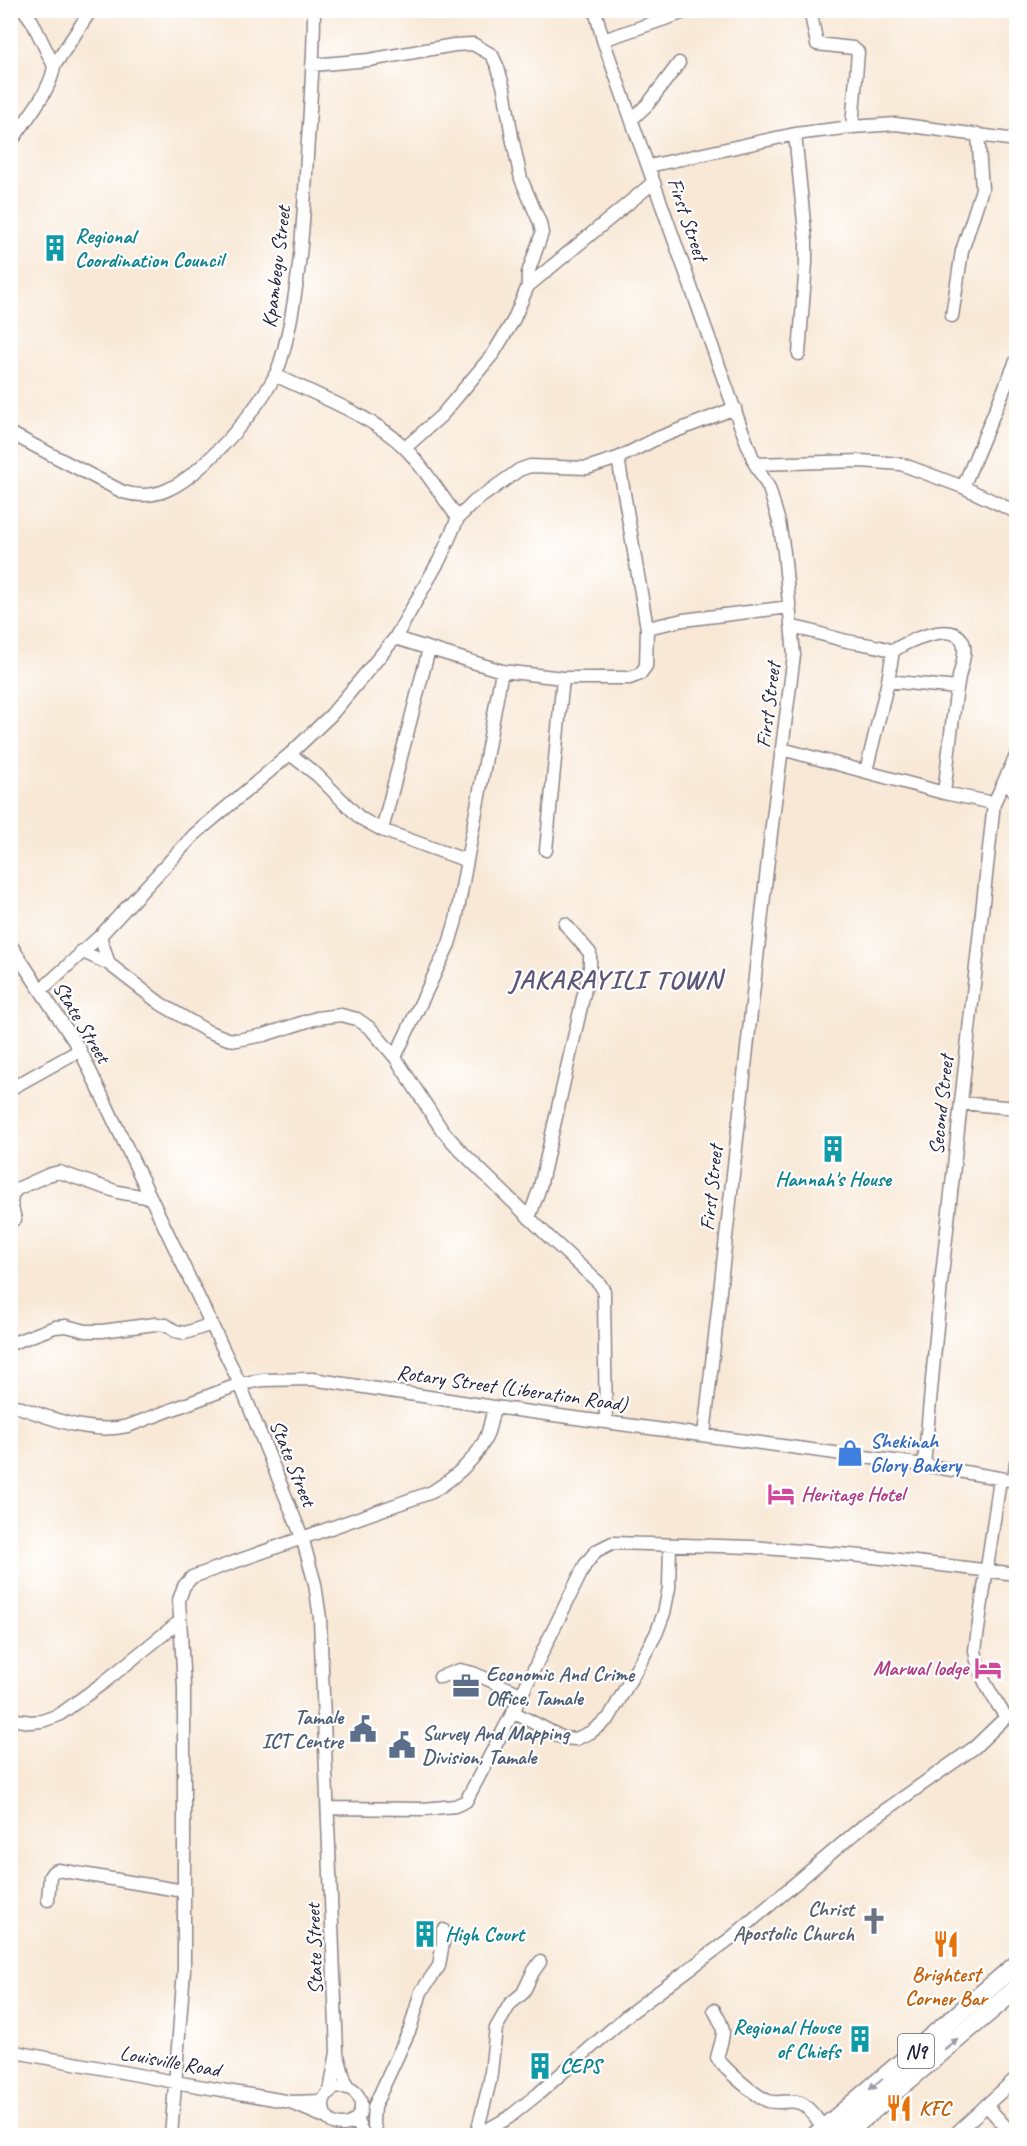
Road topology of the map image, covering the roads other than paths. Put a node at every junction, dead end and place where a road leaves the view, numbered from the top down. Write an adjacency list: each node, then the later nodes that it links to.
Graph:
1 (24, 10): 12 (street)
2 (78, 10): 8 (street)
3 (91, 10): 8 (street)
4 (314, 10): 11 (street, Kpambegu Street)
5 (595, 10): 9 (street, First Street)
6 (691, 10): 9 (street)
7 (810, 10): 14 (street)
8 (75, 34): 12 (street)
9 (603, 40): 13 (street, First Street)
10 (679, 63): 13 (street)
11 (312, 65): 21 (street); 25 (street, Kpambegu Street)
12 (54, 66): 18 (street)
13 (632, 119): 19 (street, First Street)
14 (852, 127): 15 (street); 16 (street)
15 (795, 134): 19 (street); 23 (street)
16 (978, 134): 17 (street); 22 (street)
17 (1017, 140)
18 (10, 144)
19 (649, 166): 20 (street, First Street)
20 (654, 183): 21 (street); 26 (street, First Street)
21 (528, 286): 28 (street)
22 (952, 316)
23 (799, 354)
24 (1017, 361): 31 (street)
25 (275, 375): 27 (street, Kpambegu Street); 28 (street)
26 (735, 408): 29 (street); 30 (street, First Street)
27 (10, 433)
28 (405, 448): 33 (street)
29 (618, 458): 33 (street); 36 (street)
30 (755, 464): 31 (street); 34 (street, First Street)
31 (963, 487): 32 (street)
32 (1017, 512)
33 (458, 519): 37 (street)
34 (790, 607): 35 (street, First Street); 36 (street)
35 (792, 627): 39 (street); 44 (street, First Street)
36 (647, 628): 41 (street)
37 (395, 638): 38 (street); 45 (street)
38 (429, 649): 40 (street); 52 (street)
39 (893, 651): 42 (street); 43 (street)
40 (502, 671): 41 (street); 54 (street)
41 (564, 678): 53 (street)
42 (888, 681): 43 (street); 47 (street)
43 (957, 688): 49 (street)
44 (782, 749): 47 (street); 75 (street, First Street)
45 (290, 754): 52 (street); 56 (street)
46 (1017, 756): 48 (street, Second Street)
47 (866, 771): 49 (street)
48 (1006, 778): 50 (street); 51 (street, Second Street)
49 (944, 793): 51 (street)
50 (1017, 795)
51 (994, 803): 64 (street, Second Street)
52 (382, 830): 54 (street)
53 (546, 850)
54 (465, 860): 62 (street)
55 (566, 924): 67 (street)
56 (100, 936): 58 (street); 59 (street)
57 (10, 944): 60 (street, State Street)
58 (81, 951): 59 (street); 60 (street)
59 (109, 964): 62 (street)
60 (40, 990): 61 (street, State Street)
61 (80, 1050): 63 (street); 66 (street, State Street)
62 (395, 1057): 67 (street)
63 (10, 1089)
64 (961, 1103): 65 (street); 77 (street, Second Street)
65 (1017, 1108)
66 (151, 1198): 68 (street); 69 (street, State Street)
67 (529, 1218): 74 (street)
68 (15, 1219)
69 (212, 1324): 70 (street); 71 (street, State Street)
70 (10, 1344)
71 (240, 1384): 72 (street, Rotary Street (Liberation Road)); 73 (street, Rotary Street (Liberation Road)); 80 (street, State Street)
72 (10, 1404)
73 (494, 1407): 74 (street, Rotary Street (Liberation Road)); 80 (street)
74 (606, 1422): 75 (street, Rotary Street (Liberation Road))
75 (704, 1435): 77 (street, Rotary Street (Liberation Road))
76 (1017, 1462): 79 (street)
77 (924, 1465): 78 (street, Rotary Street (Liberation Road))
78 (1000, 1479): 79 (street, Rotary Street (Liberation Road)); 82 (street)
79 (1015, 1481)
80 (302, 1538): 84 (street); 90 (street, State Street)
81 (670, 1545): 82 (street); 86 (street); 87 (street)
82 (986, 1570): 83 (street); 88 (street)
83 (1017, 1574)
84 (180, 1621): 89 (street); 91 (street)
85 (440, 1677): 86 (street)
86 (521, 1694): 87 (street)
87 (513, 1712): 90 (street)
88 (1011, 1717): 116 (street)
89 (10, 1719)
90 (328, 1808): 100 (street, State Street)
91 (184, 1891): 92 (street); 103 (street)
92 (48, 1900)
93 (443, 1930): 115 (street)
94 (540, 1962): 116 (street)
95 (1017, 1965): 99 (highway, N9)
96 (1017, 1989): 101 (highway, N9, one-way to 96)
97 (714, 2010): 110 (street)
98 (10, 2051): 103 (street, Louisville Road)
99 (916, 2051): 101 (highway); 110 (highway, N9, one-way to 110)
100 (337, 2052): 104 (street, State Street); 105 (street, State Street)
101 (920, 2069): 117 (highway, N9)
102 (1017, 2078): 107 (street)
103 (175, 2082): 106 (street, Louisville Road); 111 (street)
104 (347, 2088): 105 (street); 109 (street)
105 (327, 2096): 106 (street, Louisville Road); 108 (street)
106 (291, 2102): 108 (street)
107 (986, 2105): 118 (street); 119 (street)
108 (329, 2120): 109 (street); 112 (street)
109 (348, 2126): 113 (street); 114 (street)
110 (819, 2132)
111 (171, 2136)
112 (334, 2136)
113 (355, 2136)
114 (364, 2136)
115 (377, 2136)
116 (476, 2136)
117 (842, 2136)
118 (953, 2136)
119 (1014, 2136)

